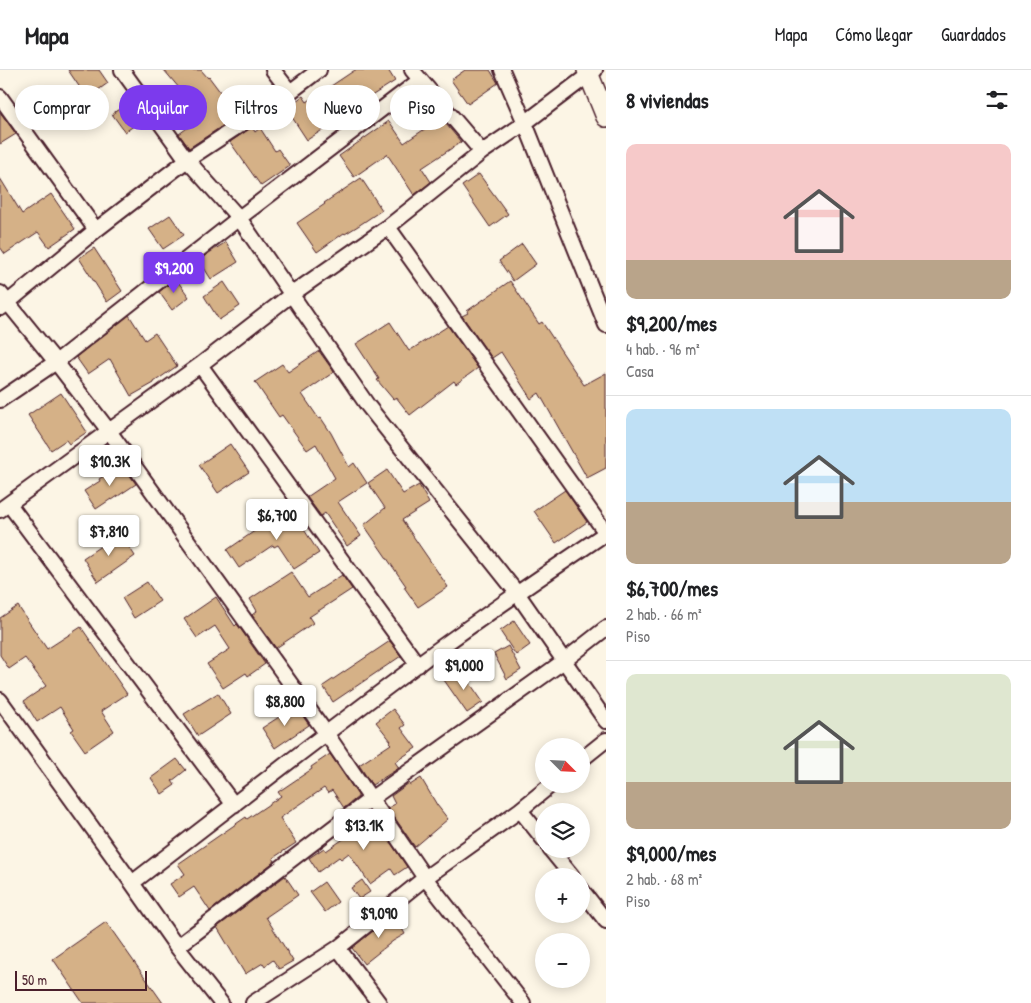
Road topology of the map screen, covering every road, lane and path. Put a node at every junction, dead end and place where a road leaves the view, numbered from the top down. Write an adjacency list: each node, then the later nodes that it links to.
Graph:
1 (122, 70): 14 (street)
2 (273, 70): 7 (street)
3 (319, 70): 8 (street)
4 (502, 70): 11 (street)
5 (591, 72): 10 (street); 11 (street)
6 (416, 75): 13 (street); 15 (street)
7 (285, 85)
8 (296, 87)
9 (0, 97): 17 (street)
10 (606, 117)
11 (525, 123): 13 (street); 20 (street)
12 (233, 130): 14 (street)
13 (482, 152): 16 (street)
14 (188, 160): 15 (street); 17 (street)
15 (239, 218): 18 (street); 21 (street)
16 (388, 227): 18 (street); 26 (street)
17 (96, 230): 19 (street)
18 (292, 294): 22 (street); 26 (street)
19 (3, 302): 21 (street)
20 (606, 325)
21 (56, 362): 23 (street); 24 (street)
22 (200, 365): 24 (street); 29 (street)
23 (0, 400)
24 (109, 431): 25 (street); 32 (street)
25 (4, 507): 37 (street)
26 (517, 593): 28 (street); 29 (street)
27 (606, 628): 28 (street)
28 (564, 661): 31 (street); 36 (street)
29 (418, 665): 32 (street)
30 (0, 700): 43 (street)
31 (606, 721)
32 (326, 733): 36 (street); 37 (street)
33 (606, 740): 34 (street)
34 (590, 753)
35 (541, 793): 38 (street)
36 (372, 798): 42 (street); 46 (street)
37 (234, 805): 43 (street)
38 (520, 810): 39 (street); 42 (street)
39 (535, 829)
40 (557, 858): 41 (street)
41 (565, 868)
42 (425, 878): 47 (street); 51 (street)
43 (132, 883): 46 (street)
44 (590, 901): 45 (street)
45 (606, 921)
46 (177, 947): 48 (street)
47 (338, 948): 49 (street); 50 (street)
48 (222, 1003)
49 (253, 1003)
50 (379, 1003)
51 (523, 1003)

